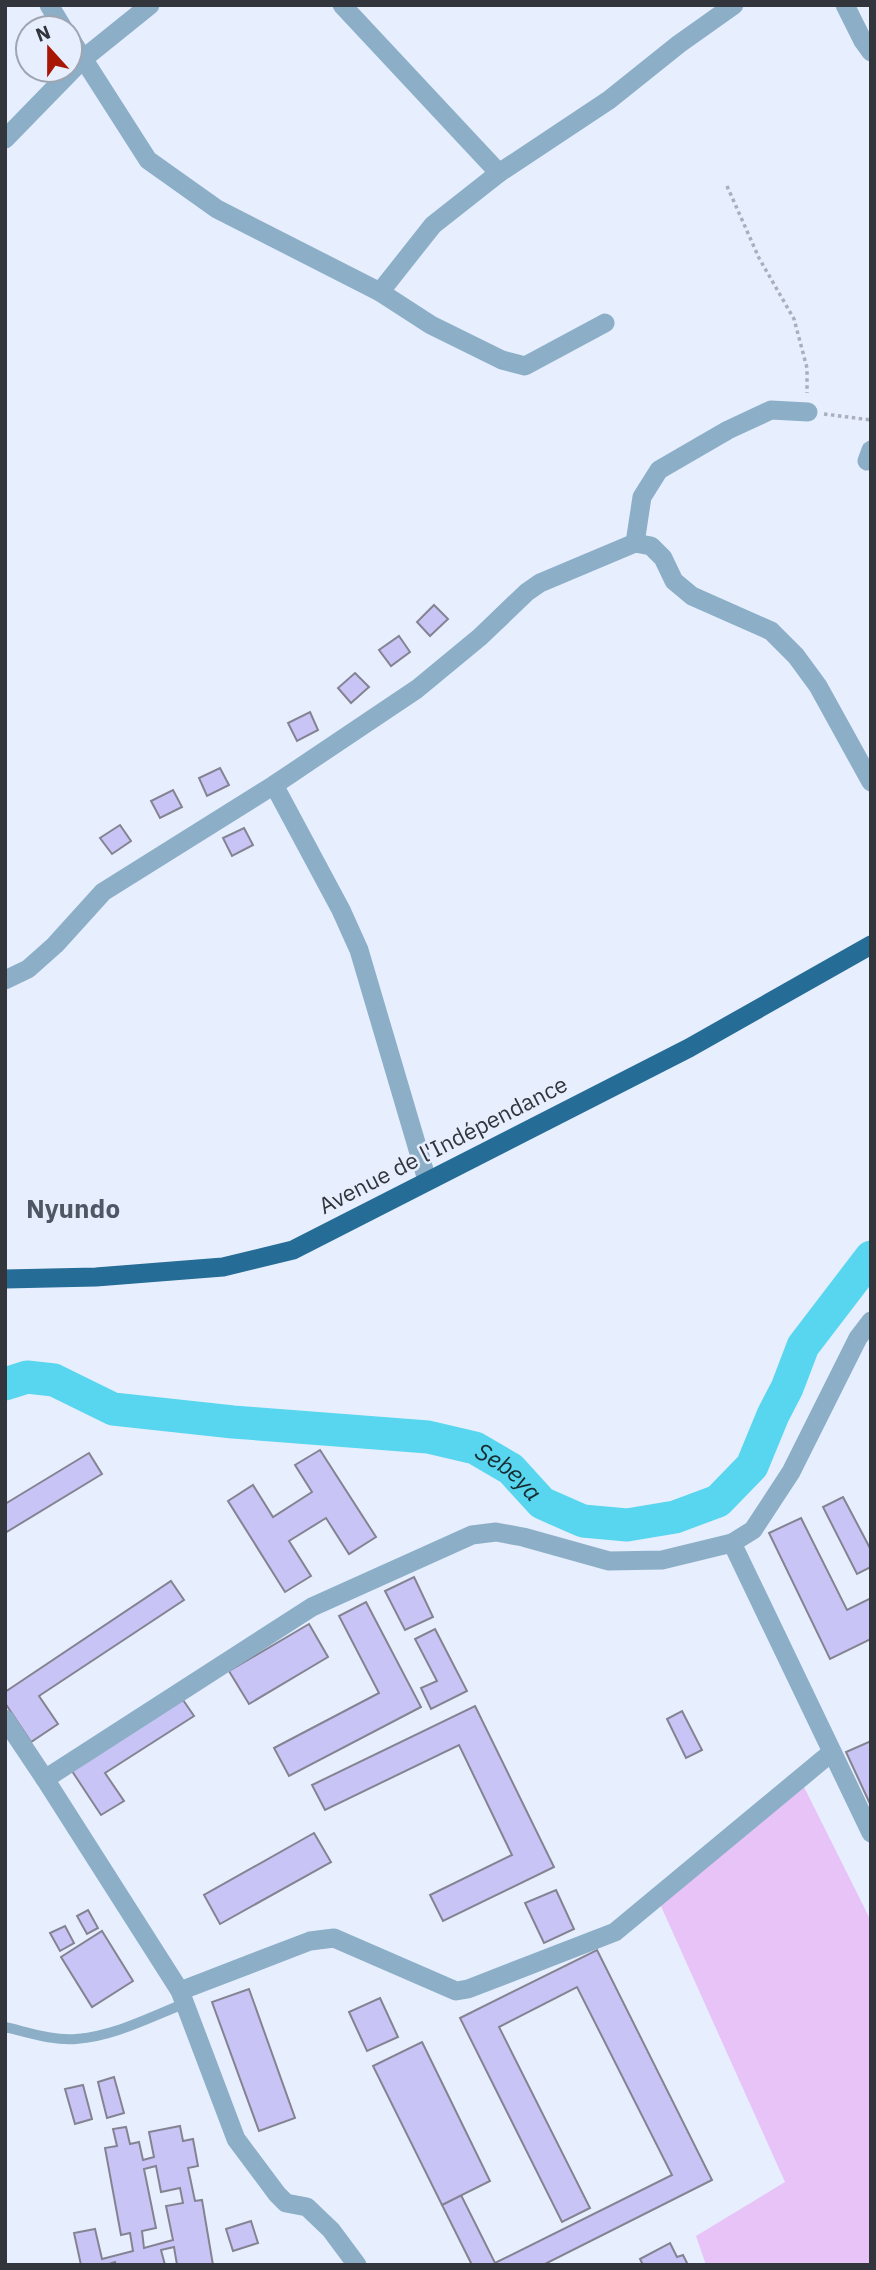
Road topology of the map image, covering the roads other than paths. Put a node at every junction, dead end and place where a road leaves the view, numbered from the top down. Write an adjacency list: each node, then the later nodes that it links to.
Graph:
1 (150, 5): 6 (street)
2 (342, 5): 10 (street)
3 (734, 5): 10 (street)
4 (845, 5): 5 (street)
5 (871, 52)
6 (84, 58)
7 (84, 61): 11 (street)
8 (59, 84): 9 (street)
9 (5, 139)
10 (499, 173): 11 (street)
11 (380, 292): 12 (street)
12 (605, 323)
13 (808, 412): 14 (street)
14 (635, 543): 15 (street); 16 (street)
15 (871, 782)
16 (274, 785): 18 (street); 19 (street)
17 (871, 945): 19 (highway, Avenue de l'Indépendance)
18 (5, 980)
19 (427, 1180): 20 (highway, Avenue de l'Indépendance)
20 (5, 1279)
21 (871, 1321): 22 (street)
22 (732, 1543): 24 (street); 25 (street)
23 (5, 1718): 25 (street)
24 (832, 1752): 26 (street); 27 (street)
25 (45, 1779): 27 (street)
26 (871, 1833)
27 (183, 1997): 28 (lane); 29 (street)
28 (5, 2027)
29 (357, 2265)

